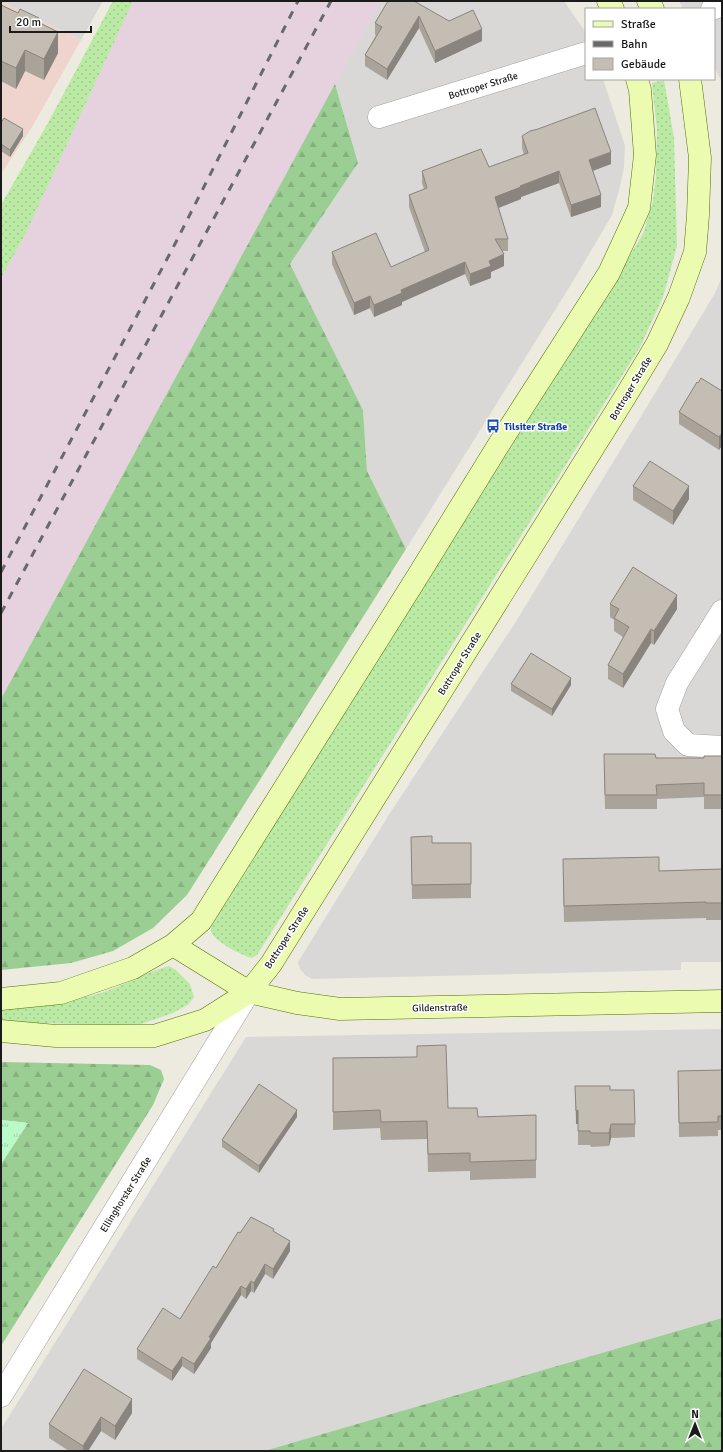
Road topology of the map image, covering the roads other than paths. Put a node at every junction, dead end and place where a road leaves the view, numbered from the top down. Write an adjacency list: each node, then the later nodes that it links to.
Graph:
1 (585, 53): 4 (street, Bottroper Straße)
2 (637, 80): 7 (main road)
3 (690, 80): 8 (main road, Bottroper Straße)
4 (379, 117)
5 (722, 611): 6 (street)
6 (722, 747)
7 (173, 945): 8 (main road, Gildenstraße); 9 (main road)
8 (249, 992): 10 (main road, Gildenstraße); 11 (main road, Bottroper Straße); 12 (street, Ellinghorster Straße)
9 (1, 999)
10 (722, 1001)
11 (1, 1031)
12 (1, 1396)

